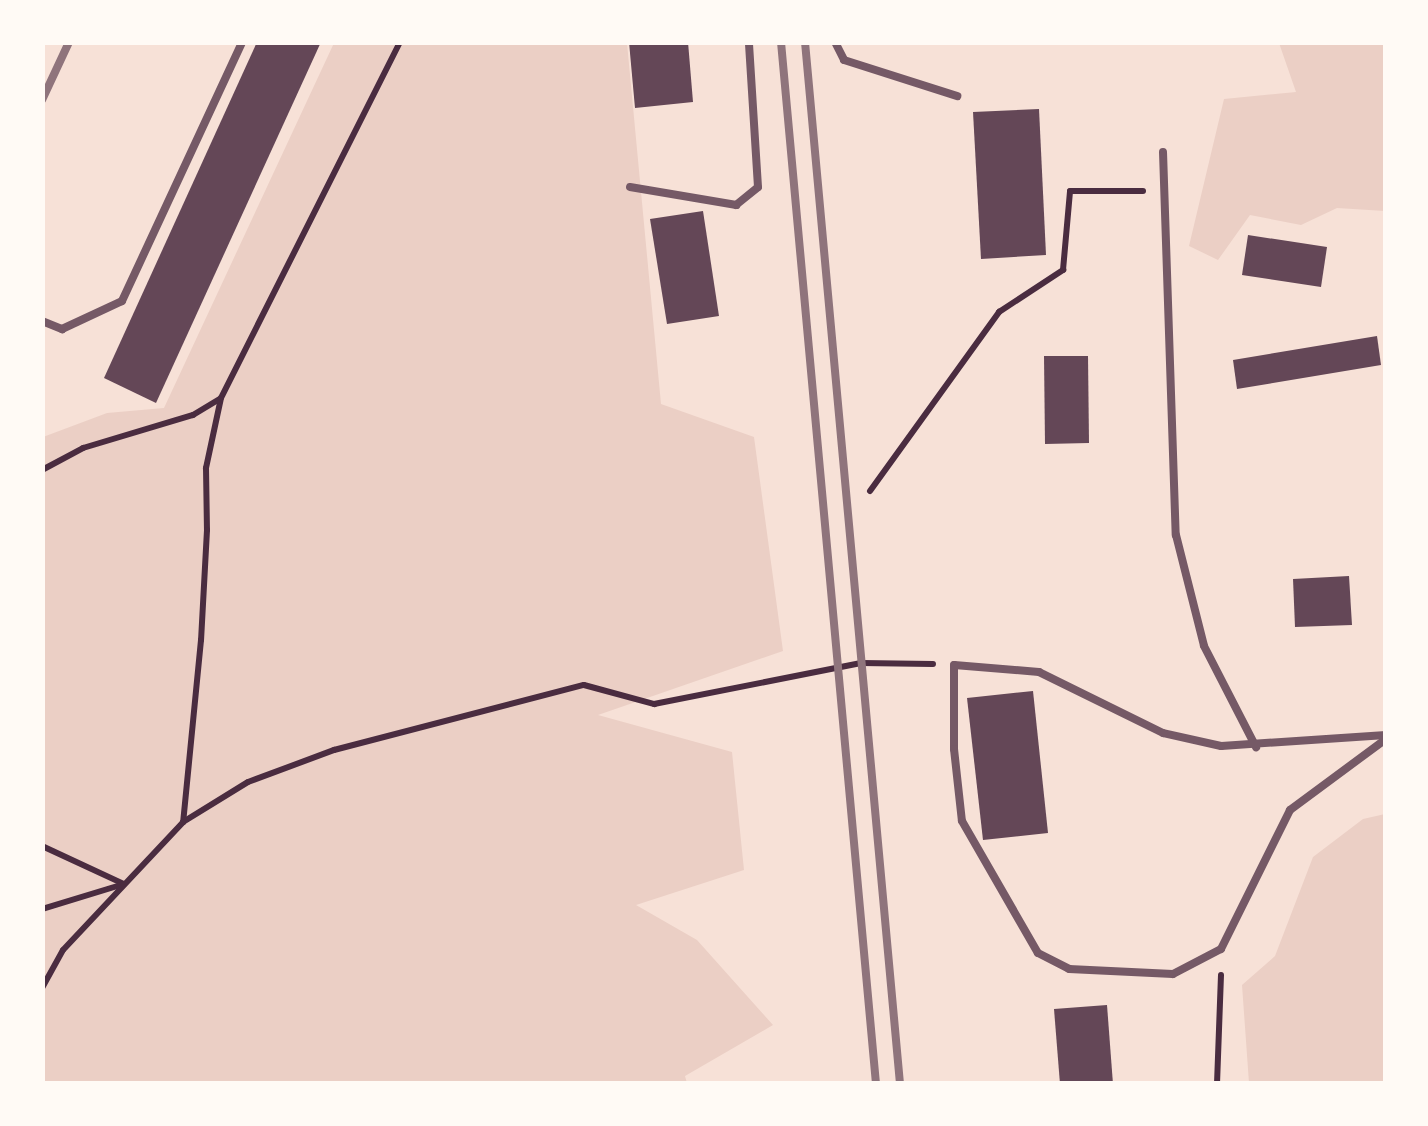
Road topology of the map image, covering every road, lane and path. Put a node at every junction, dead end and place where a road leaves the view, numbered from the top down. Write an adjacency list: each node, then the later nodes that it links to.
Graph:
1 (242, 42): 9 (lane)
2 (400, 42): 10 (path)
3 (749, 42): 7 (lane)
4 (834, 42): 5 (lane)
5 (956, 96)
6 (1163, 152): 8 (lane)
7 (630, 187)
8 (1164, 191): 12 (path); 15 (lane)
9 (42, 320)
10 (222, 398): 11 (path); 16 (path)
11 (42, 470)
12 (870, 491)
13 (954, 665): 15 (lane); 16 (path); 20 (lane)
14 (1386, 737): 15 (lane); 20 (lane)
15 (1256, 747)
16 (184, 822): 18 (path)
17 (42, 846): 18 (path)
18 (124, 884): 19 (path); 21 (path)
19 (42, 910)
20 (1221, 949): 22 (path)
21 (42, 988)
22 (1217, 1084)

